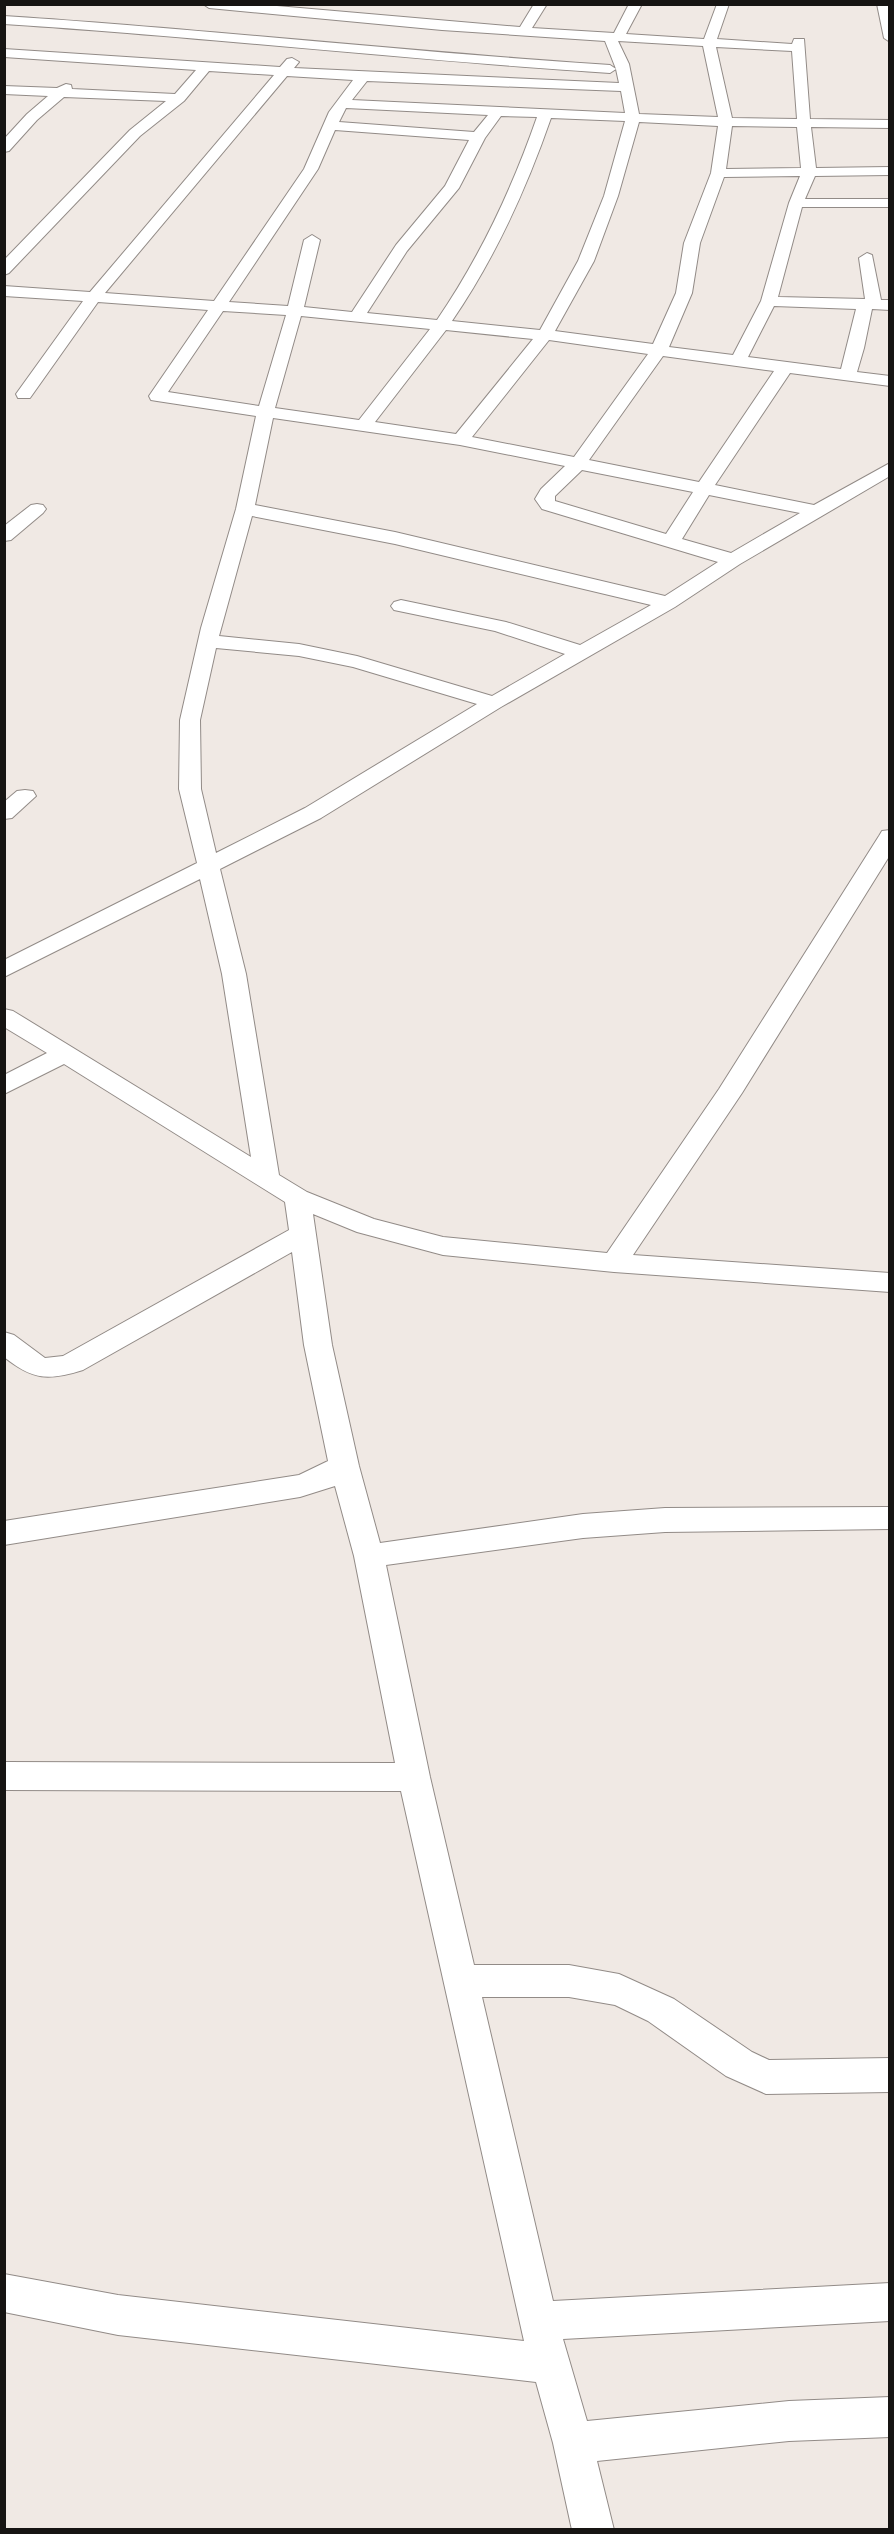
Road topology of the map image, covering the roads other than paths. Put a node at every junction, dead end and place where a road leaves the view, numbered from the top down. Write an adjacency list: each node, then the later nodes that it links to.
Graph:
1 (209, 4): 6 (street)
2 (541, 4): 8 (street)
3 (636, 4): 9 (street)
4 (723, 4): 12 (street)
5 (883, 4): 10 (street)
6 (306, 8): 8 (street)
7 (4, 20): 11 (street)
8 (523, 32): 9 (street)
9 (614, 37): 12 (street); 16 (street)
10 (890, 38)
11 (304, 43): 16 (street); 17 (street)
12 (709, 44): 27 (street); 28 (street)
13 (4, 53): 14 (street)
14 (98, 59): 15 (street); 21 (street)
15 (205, 67): 17 (street); 22 (street)
16 (623, 70): 19 (street)
17 (285, 72): 18 (street); 42 (street)
18 (363, 77): 19 (street); 23 (street)
19 (627, 87): 26 (street)
20 (4, 90): 21 (street)
21 (60, 93): 22 (street); 32 (street)
22 (179, 98): 40 (street)
23 (342, 104): 24 (street); 30 (street)
24 (497, 112): 25 (street); 31 (street)
25 (545, 114): 26 (street); 48 (street)
26 (633, 117): 27 (street); 49 (street)
27 (726, 122): 28 (street); 34 (street)
28 (805, 122): 29 (street); 35 (street)
29 (890, 124)
30 (330, 125): 31 (street); 45 (street)
31 (478, 137): 47 (street)
32 (4, 148)
33 (890, 171): 35 (street)
34 (717, 173): 35 (street); 50 (street)
35 (808, 173): 36 (street)
36 (796, 203): 37 (street); 43 (street)
37 (890, 203)
38 (312, 240): 46 (street)
39 (867, 258): 44 (street)
40 (4, 270)
41 (4, 291): 42 (street)
42 (93, 298): 45 (street); 55 (street)
43 (769, 301): 44 (street); 51 (street)
44 (876, 304): 53 (street)
45 (217, 305): 46 (street); 56 (street)
46 (295, 311): 47 (street); 56 (street)
47 (356, 317): 48 (street)
48 (441, 325): 49 (street); 57 (street)
49 (545, 335): 50 (street); 58 (street)
50 (659, 350): 51 (street); 59 (street)
51 (738, 361): 52 (street)
52 (785, 367): 53 (street); 61 (street)
53 (847, 375): 54 (street)
54 (890, 381)
55 (24, 394)
56 (266, 410): 57 (street); 63 (street)
57 (364, 425): 58 (street)
58 (460, 440): 59 (street)
59 (578, 464): 61 (street); 66 (street)
60 (890, 468): 64 (street)
61 (704, 488): 64 (street); 66 (street)
62 (37, 509): 65 (street)
63 (245, 509): 68 (street); 70 (street)
64 (817, 511): 67 (street)
65 (4, 536)
66 (672, 540): 67 (street)
67 (733, 560): 68 (street)
68 (668, 603): 71 (street)
69 (401, 606): 71 (street)
70 (208, 641): 72 (street); 76 (street)
71 (583, 653): 72 (street)
72 (494, 704): 76 (street)
73 (25, 796): 74 (street)
74 (4, 813)
75 (890, 836): 84 (street)
76 (208, 865): 77 (street); 81 (street)
77 (4, 970)
78 (4, 1016): 79 (street)
79 (66, 1053): 80 (street); 81 (street)
80 (4, 1086)
81 (267, 1179): 82 (street)
82 (298, 1198): 83 (street); 84 (street)
83 (302, 1235): 86 (street); 87 (street)
84 (614, 1263): 85 (street)
85 (890, 1283)
86 (4, 1342)
87 (344, 1466): 89 (street); 90 (street)
88 (890, 1518): 90 (street)
89 (4, 1533)
90 (369, 1556): 92 (street)
91 (4, 1776): 92 (street)
92 (414, 1777): 93 (street)
93 (460, 1981): 94 (street); 97 (street)
94 (890, 2075)
95 (4, 2293): 98 (street)
96 (890, 2302): 97 (street)
97 (538, 2321): 98 (street)
98 (551, 2364): 100 (street)
99 (890, 2417): 100 (street)
100 (573, 2443): 101 (street)
101 (593, 2529)

